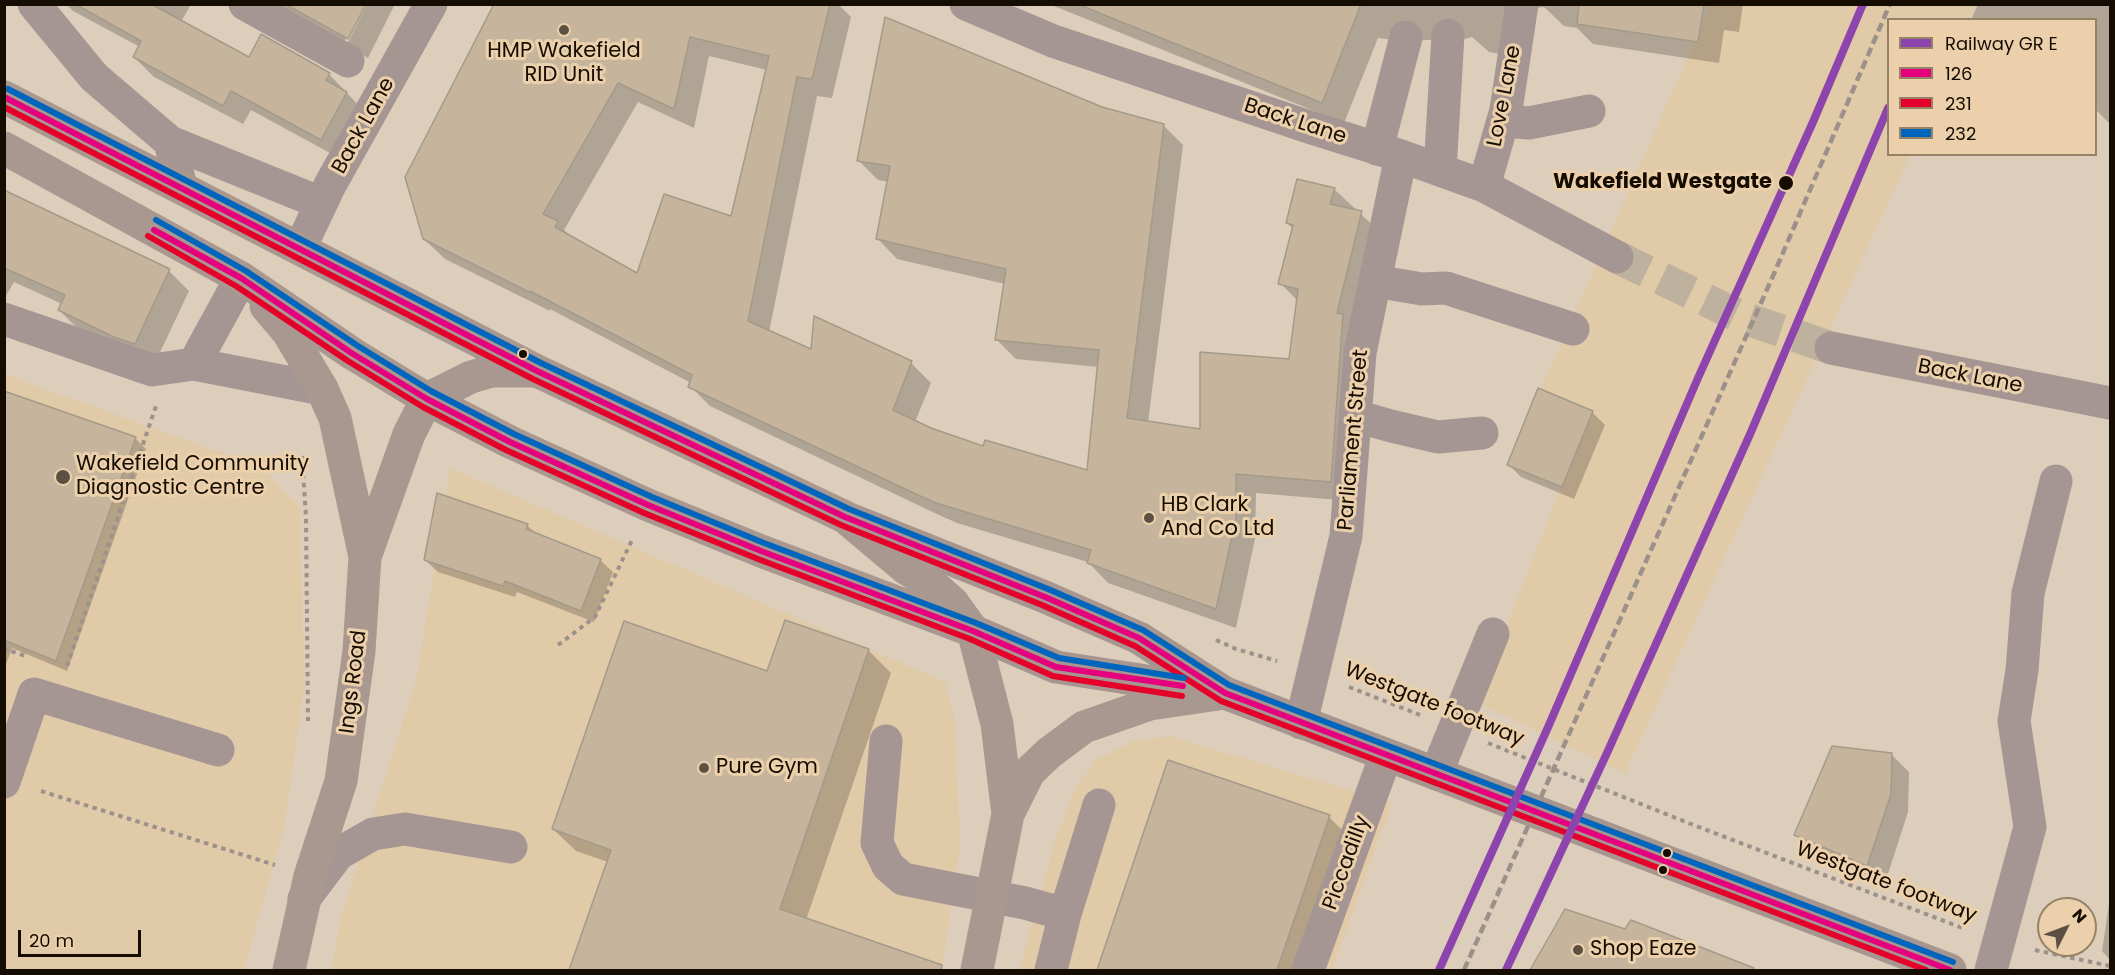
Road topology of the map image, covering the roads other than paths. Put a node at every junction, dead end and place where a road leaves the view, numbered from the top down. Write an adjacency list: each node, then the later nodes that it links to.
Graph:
1 (34, 4): 12 (street)
2 (244, 4): 8 (street)
3 (431, 4): 18 (street, Back Lane)
4 (966, 4): 14 (street, Back Lane)
5 (1522, 4): 11 (street, Love Lane)
6 (1448, 34): 15 (street)
7 (1406, 37): 14 (street, Parliament Street)
8 (348, 61)
9 (4, 98): 16 (highway)
10 (1589, 111): 11 (street)
11 (1503, 121): 17 (street, Love Lane)
12 (170, 142): 16 (street); 18 (street)
13 (4, 148): 21 (highway)
14 (1389, 152): 15 (street, Back Lane); 22 (street, Parliament Street)
15 (1440, 170): 17 (street, Back Lane)
16 (181, 186): 19 (highway)
17 (1485, 186): 20 (street, Back Lane)
18 (321, 203): 19 (street, Back Lane)
19 (300, 248): 27 (highway)
20 (1617, 257)
21 (241, 278): 26 (street); 28 (highway); 29 (highway)
22 (1375, 281): 24 (street); 31 (street, Parliament Street)
23 (4, 319): 26 (street)
24 (1573, 329)
25 (1831, 348): 30 (street, Back Lane)
26 (182, 366): 28 (street)
27 (537, 371): 29 (highway); 34 (highway)
28 (322, 389): 35 (highway)
29 (427, 399): 35 (highway, Ings Road); 36 (highway)
30 (2110, 403)
31 (1356, 416): 32 (street); 39 (street, Parliament Street)
32 (1482, 433)
33 (2056, 481): 51 (street)
34 (845, 517): 36 (highway); 38 (main road)
35 (365, 557): 48 (highway, Ings Road)
36 (973, 631): 38 (main road); 46 (highway)
37 (1492, 634): 43 (street)
38 (1225, 693): 39 (main road); 46 (highway)
39 (1301, 723): 42 (main road)
40 (886, 741): 49 (street)
41 (218, 750): 44 (street)
42 (1386, 755): 43 (main road); 55 (street, Piccadilly)
43 (1436, 774): 56 (main road)
44 (5, 781)
45 (1099, 805): 50 (street)
46 (1008, 814): 49 (highway)
47 (511, 847): 48 (street)
48 (306, 888): 52 (highway, Ings Road)
49 (992, 896): 50 (street); 53 (highway)
50 (1065, 914): 54 (street)
51 (1995, 957)
52 (289, 970)
53 (977, 970)
54 (1052, 970)
55 (1308, 970)
56 (1950, 970)

